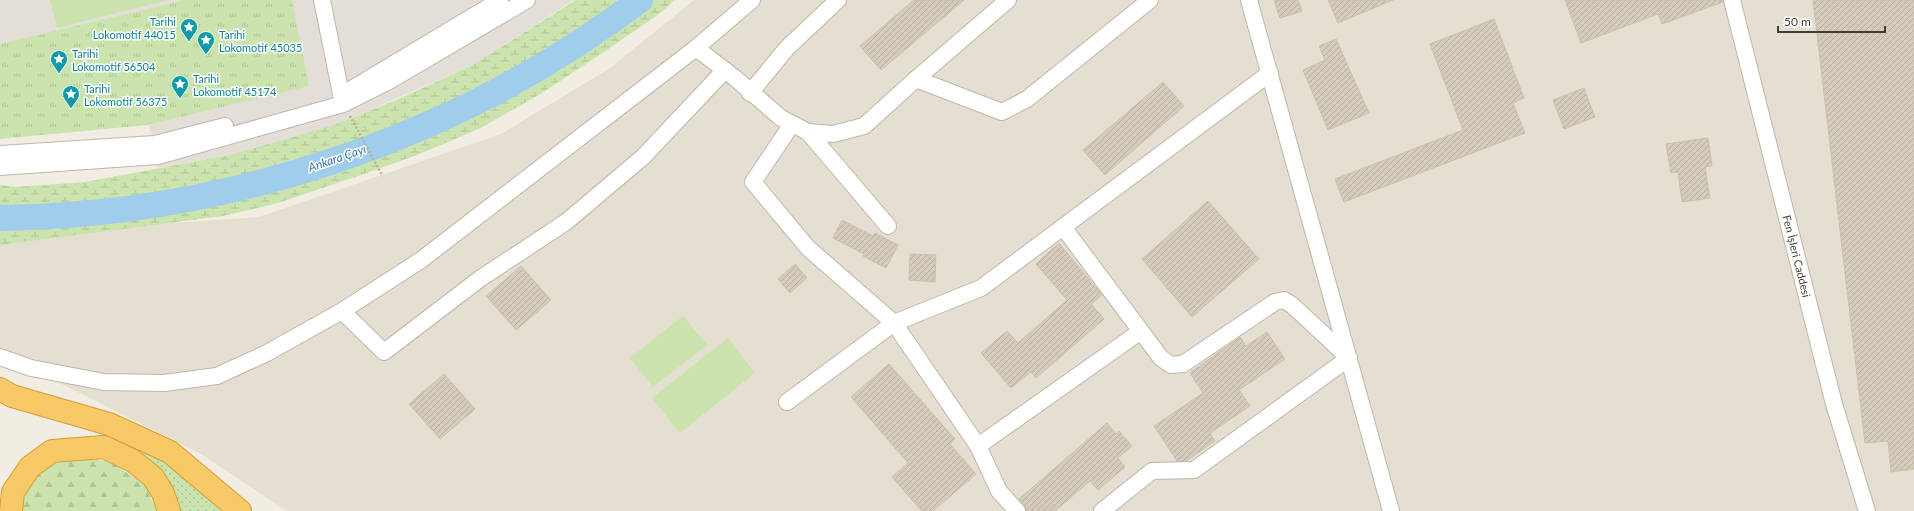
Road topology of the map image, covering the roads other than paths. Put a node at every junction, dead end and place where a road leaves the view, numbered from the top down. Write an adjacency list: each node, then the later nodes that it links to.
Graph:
1 (322, 0): 15 (street)
2 (500, 0): 15 (street)
3 (527, 0): 15 (street)
4 (752, 0): 10 (street)
5 (838, 0): 14 (street)
6 (1008, 0): 13 (street)
7 (1150, 0): 13 (street)
8 (1250, 0): 12 (street)
9 (1732, 0): 36 (street, Fen İşleri Caddesi)
10 (696, 48): 11 (street); 22 (street)
11 (725, 70): 14 (street); 22 (street)
12 (1270, 73): 21 (street); 26 (street)
13 (916, 79): 17 (street)
14 (750, 93): 16 (street)
15 (342, 100): 18 (street); 19 (street)
16 (792, 124): 17 (street); 23 (street)
17 (808, 132): 20 (street)
18 (0, 154)
19 (0, 167)
20 (888, 226)
21 (1062, 227): 23 (street); 24 (street)
22 (342, 311): 25 (street)
23 (894, 323): 28 (street); 29 (street)
24 (1141, 331): 26 (street); 29 (street)
25 (0, 357)
26 (1349, 358): 34 (street); 35 (street)
27 (0, 389): 32 (highway)
28 (787, 402)
29 (978, 446): 33 (street)
30 (11, 511): 31 (highway)
31 (169, 511)
32 (240, 511)
33 (1018, 511)
34 (1102, 511)
35 (1391, 511)
36 (1867, 511)

